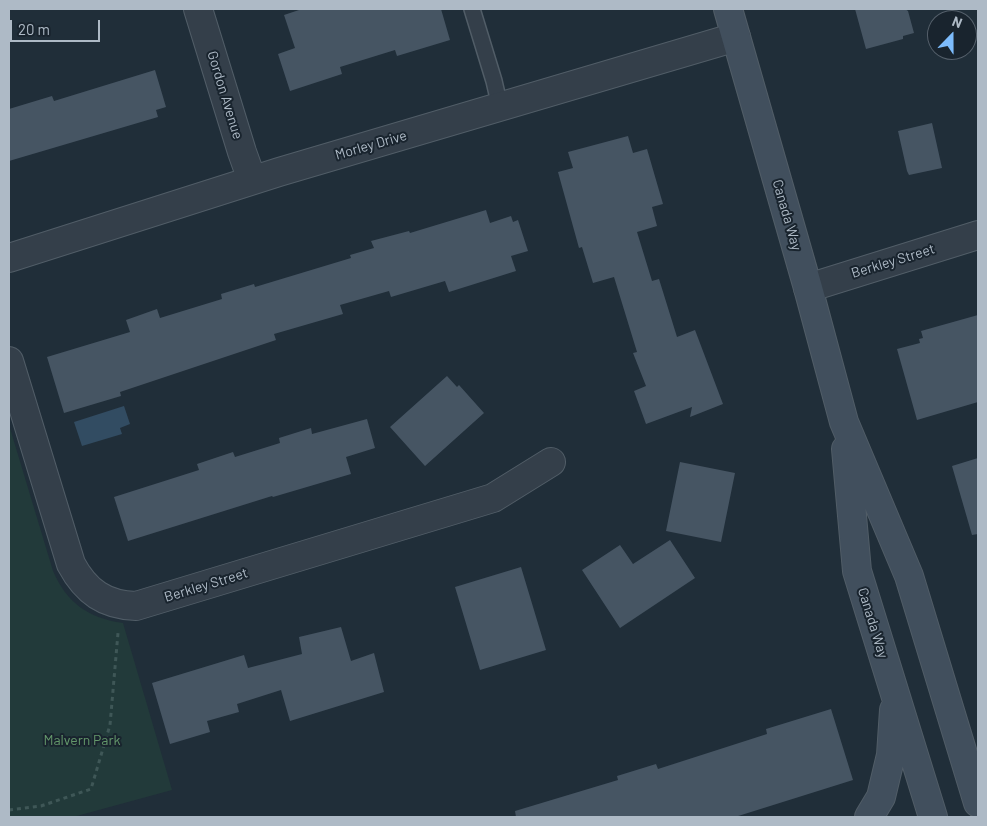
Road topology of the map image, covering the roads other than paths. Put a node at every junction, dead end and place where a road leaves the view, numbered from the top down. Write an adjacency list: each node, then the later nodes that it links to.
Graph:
1 (198, 9): 6 (street, Gordon Avenue)
2 (472, 9): 5 (lane)
3 (728, 9): 4 (main road, Canada Way)
4 (736, 37): 5 (street, Morley Drive); 9 (main road, Canada Way)
5 (500, 107): 6 (street, Morley Drive)
6 (252, 180): 8 (street, Morley Drive)
7 (978, 235): 9 (street, Berkley Street)
8 (9, 258)
9 (808, 288): 11 (main road, Canada Way)
10 (9, 361): 12 (street, Berkley Street)
11 (844, 422): 13 (main road, Canada Way); 14 (main road, Canada Way)
12 (551, 462)
13 (895, 694): 15 (main road); 16 (main road, Canada Way)
14 (978, 803)
15 (869, 817)
16 (933, 817)

